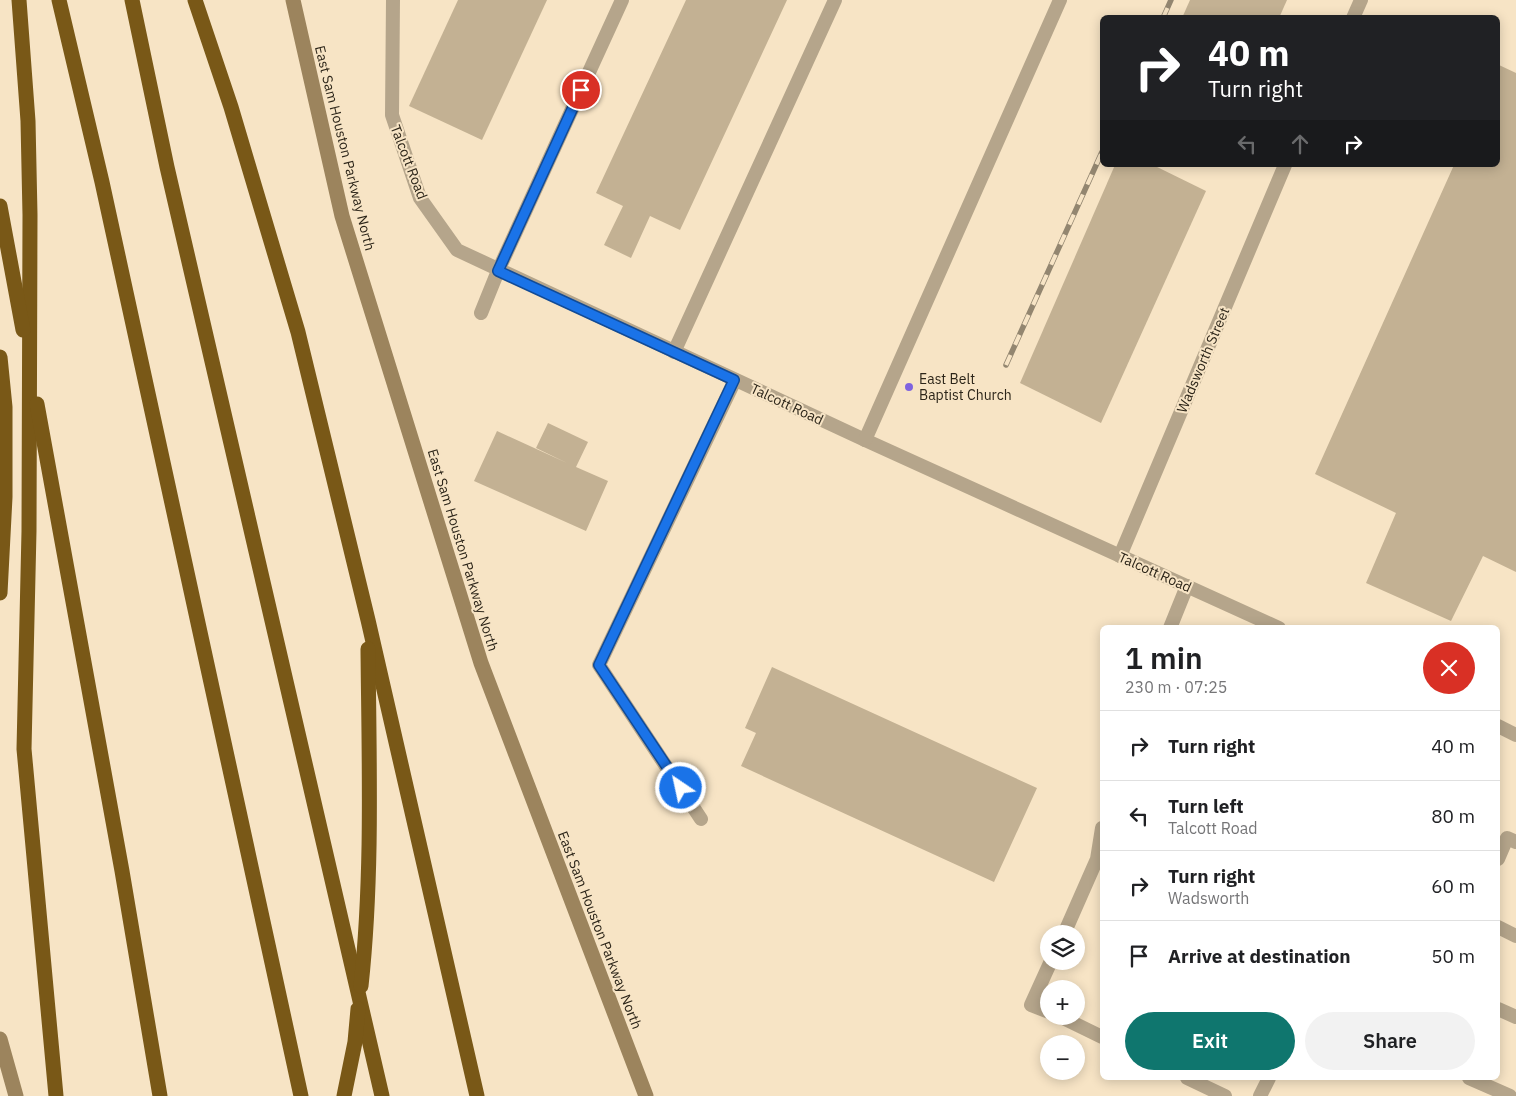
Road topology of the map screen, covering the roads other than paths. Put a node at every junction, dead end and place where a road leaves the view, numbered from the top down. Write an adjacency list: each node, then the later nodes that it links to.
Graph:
1 (19, 0): 46 (highway)
2 (59, 0): 48 (highway)
3 (132, 0): 50 (highway)
4 (194, 0): 23 (highway)
5 (294, 0): 52 (main road, East Sam Houston Parkway North)
6 (393, 0): 14 (lane, Talcott Road)
7 (622, 0): 14 (lane)
8 (835, 0): 16 (lane)
9 (1060, 0): 19 (lane)
10 (1361, 0): 11 (lane)
11 (1354, 15)
12 (1284, 167): 20 (lane, Wadsworth Street)
13 (0, 206): 47 (highway)
14 (498, 271): 15 (lane); 16 (lane, Talcott Road)
15 (480, 313)
16 (674, 352): 18 (lane, Talcott Road)
17 (0, 357): 22 (highway)
18 (734, 380): 19 (lane, Talcott Road); 28 (lane)
19 (865, 440): 20 (lane, Talcott Road)
20 (1120, 556): 21 (lane, Talcott Road)
21 (1187, 586): 24 (lane); 25 (lane, Talcott Road)
22 (0, 593)
23 (368, 620): 49 (highway); 51 (highway)
24 (1171, 625)
25 (1272, 625)
26 (1500, 727): 27 (lane)
27 (1516, 735)
28 (702, 819)
29 (1100, 840): 32 (lane)
30 (1516, 842): 31 (lane)
31 (1500, 854)
32 (1068, 925)
33 (1500, 929): 34 (lane)
34 (1516, 936)
35 (1040, 986): 36 (lane)
36 (1040, 1008)
37 (1500, 1010): 38 (lane)
38 (1516, 1017)
39 (1077, 1025): 40 (lane)
40 (1100, 1036)
41 (0, 1039): 45 (main road)
42 (1191, 1080): 53 (lane)
43 (1268, 1080): 54 (lane)
44 (1474, 1080): 55 (lane)
45 (16, 1096)
46 (56, 1096)
47 (160, 1096)
48 (301, 1096)
49 (344, 1096)
50 (382, 1096)
51 (477, 1096)
52 (646, 1096)
53 (1226, 1096)
54 (1260, 1096)
55 (1510, 1096)

